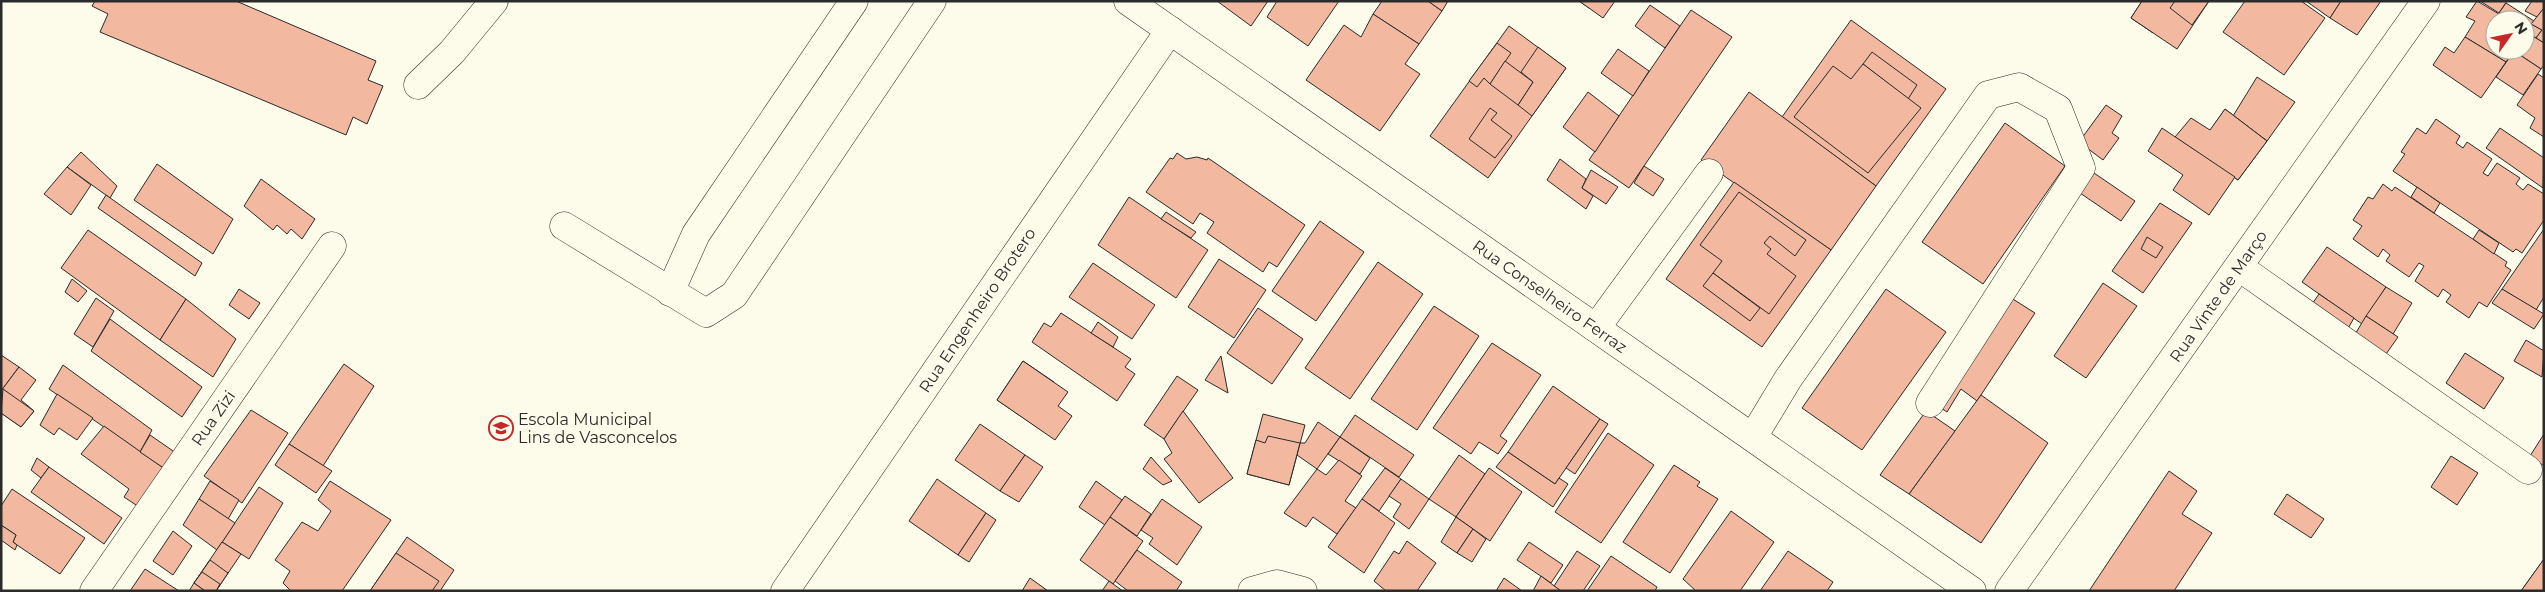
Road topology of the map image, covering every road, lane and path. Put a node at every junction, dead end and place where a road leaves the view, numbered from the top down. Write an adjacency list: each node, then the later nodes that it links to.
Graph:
1 (494, 1): 7 (street)
2 (854, 1): 12 (street)
3 (932, 1): 12 (street)
4 (1128, 1): 6 (street, Rua Conselheiro Ferraz)
5 (2426, 1): 11 (street, Rua Vinte de Março)
6 (1170, 30): 13 (street, Rua Conselheiro Ferraz); 18 (street, Rua Engenheiro Brotero)
7 (418, 85)
8 (1709, 173): 13 (street)
9 (564, 226): 12 (street)
10 (332, 246): 17 (street, Rua Zizi)
11 (2239, 267): 16 (street); 22 (street, Rua Vinte de Março)
12 (670, 292)
13 (1596, 328): 15 (street, Rua Conselheiro Ferraz)
14 (1930, 403): 15 (street)
15 (1753, 437): 21 (street, Rua Conselheiro Ferraz)
16 (2528, 470)
17 (94, 591)
18 (785, 591)
19 (1252, 591): 20 (street)
20 (1303, 591)
21 (1972, 591)
22 (2009, 591)

